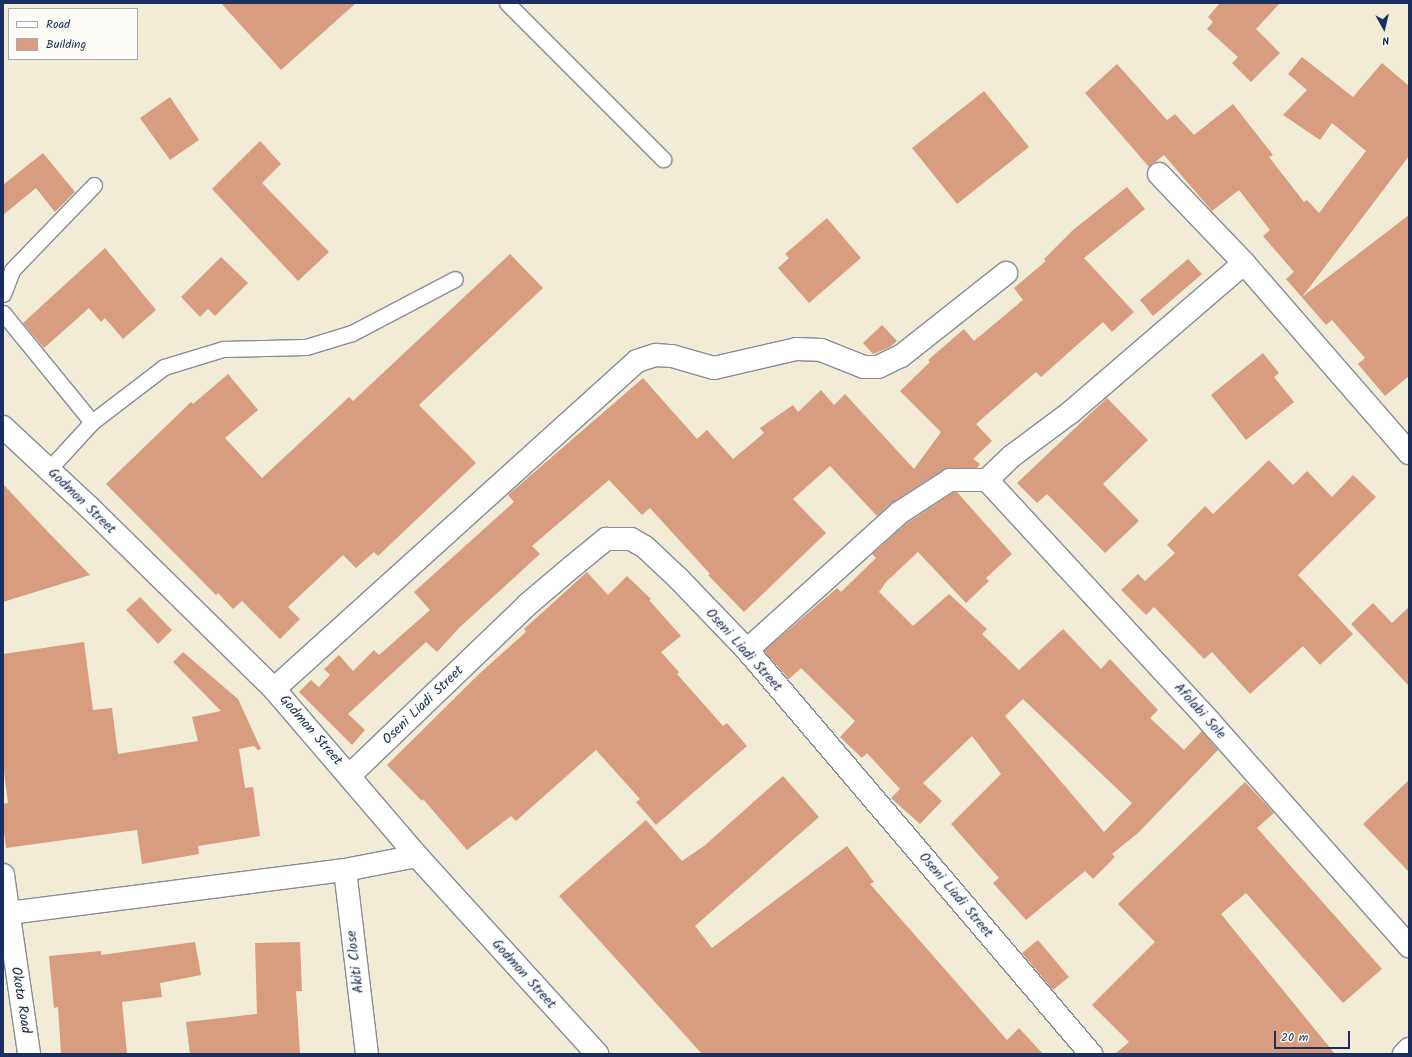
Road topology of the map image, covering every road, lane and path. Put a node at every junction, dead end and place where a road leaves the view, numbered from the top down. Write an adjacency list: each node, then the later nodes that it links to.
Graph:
1 (507, 3): 2 (lane)
2 (664, 159)
3 (1159, 174): 5 (street)
4 (94, 185): 8 (lane)
5 (1244, 263): 12 (street); 14 (street)
6 (1006, 273): 16 (street)
7 (455, 279): 10 (lane)
8 (3, 294)
9 (3, 313): 10 (lane)
10 (92, 422): 13 (lane)
11 (3, 427): 13 (street, Godmon Street)
12 (1409, 453)
13 (49, 468): 16 (street, Godmon Street)
14 (987, 480): 15 (street); 22 (street, Afolabi Sole)
15 (747, 650): 17 (street, Oseni Liadi Street); 28 (street, Oseni Liadi Street)
16 (274, 689): 17 (street, Godmon Street)
17 (350, 775): 18 (street, Godmon Street)
18 (417, 856): 19 (street); 27 (street, Godmon Street)
19 (345, 870): 21 (street); 26 (street, Akiti Close)
20 (3, 875): 21 (street, Okota Road)
21 (9, 913): 23 (street, Okota Road)
22 (1409, 946)
23 (9, 956): 25 (street, Okota Road)
24 (1409, 1050): 29 (street)
25 (29, 1054)
26 (367, 1054)
27 (597, 1054)
28 (1091, 1054)
29 (1404, 1054)

